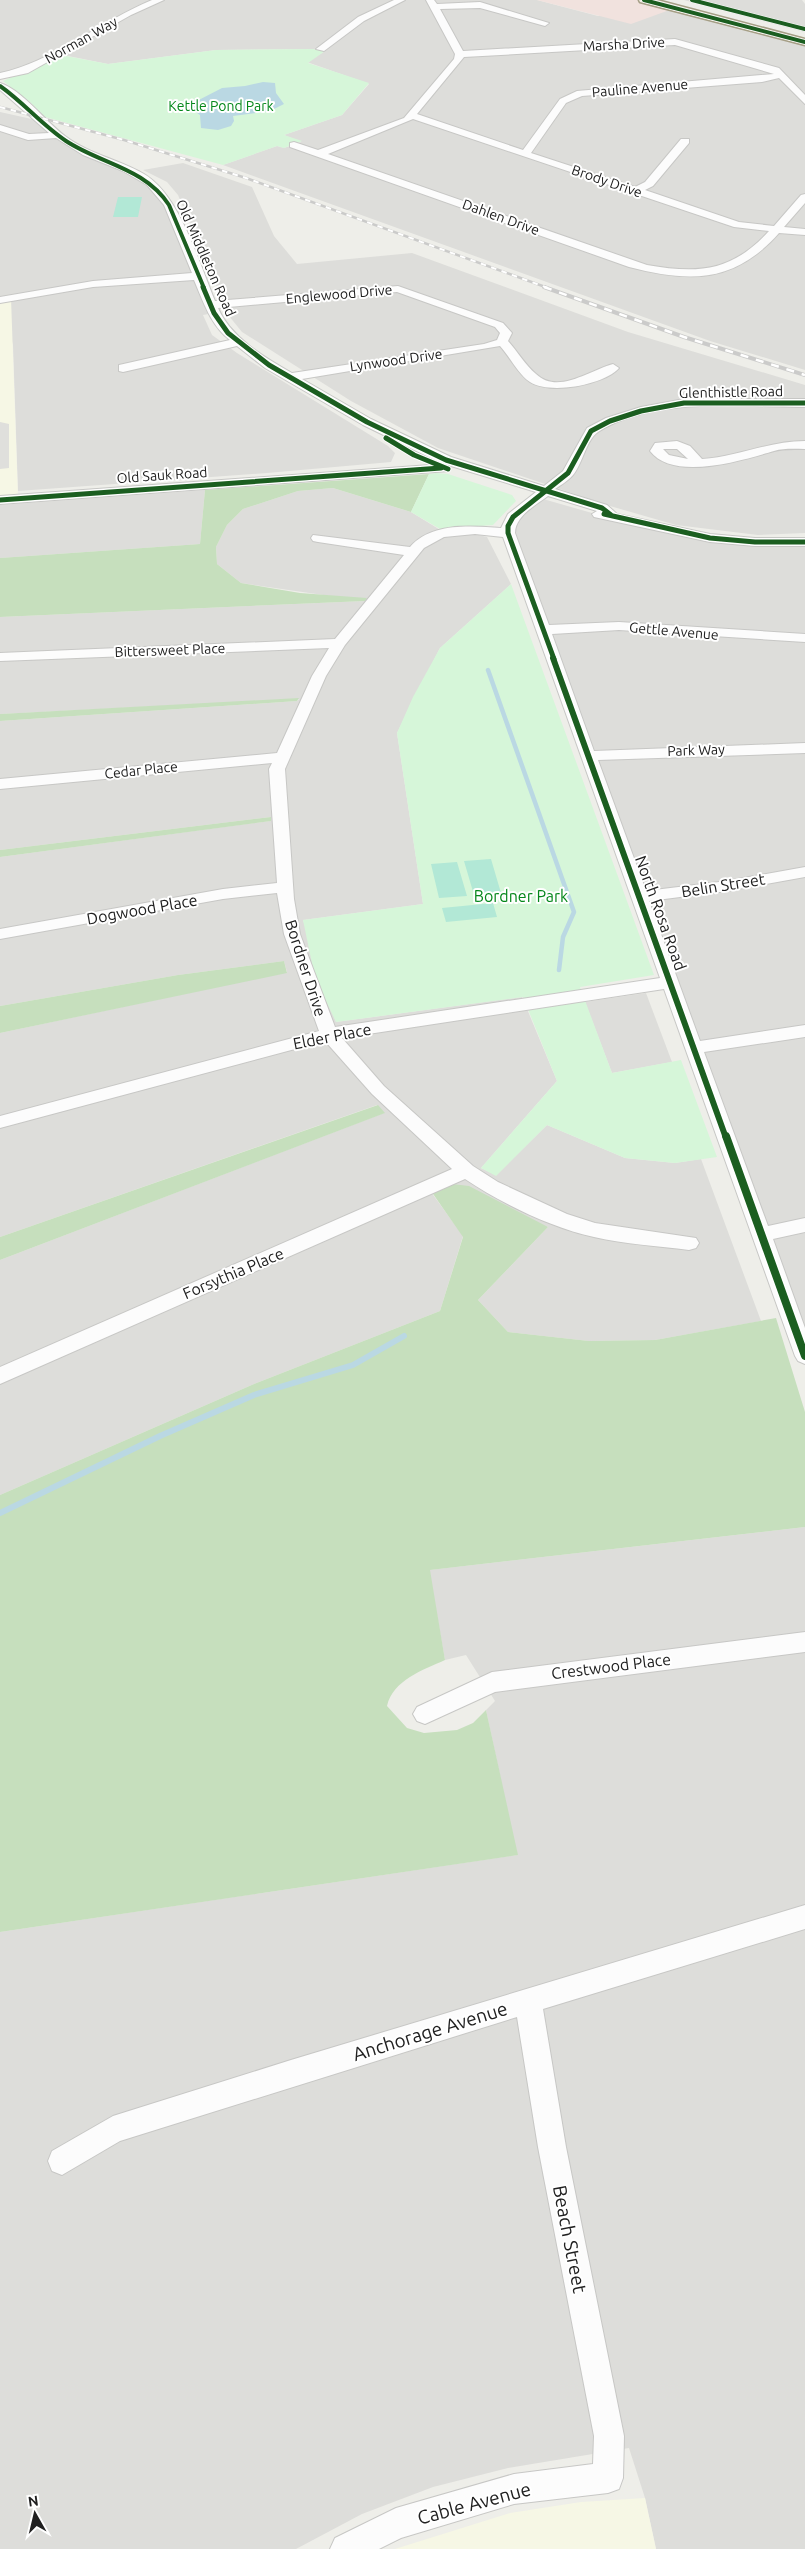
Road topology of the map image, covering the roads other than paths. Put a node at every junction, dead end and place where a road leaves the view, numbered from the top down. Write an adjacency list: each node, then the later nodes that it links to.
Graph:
1 (160, 0): 16 (street, Norman Way)
2 (401, 0): 13 (street)
3 (644, 0): 8 (main road)
4 (666, 0): 7 (main road)
5 (675, 0): 7 (main road)
6 (432, 3): 9 (street); 14 (street)
7 (715, 10): 10 (main road)
8 (695, 13): 10 (main road); 12 (main road)
9 (545, 23)
10 (780, 27): 11 (main road)
11 (805, 34)
12 (805, 42)
13 (321, 49)
14 (460, 54): 15 (street, Marsha Drive); 19 (street)
15 (782, 75): 18 (street); 25 (street, Pauline Avenue)
16 (0, 76)
17 (0, 86): 21 (street, Old Middleton Road)
18 (805, 101)
19 (412, 116): 24 (street); 25 (street, Brody Drive)
20 (0, 128): 21 (street)
21 (55, 132): 30 (street, Old Middleton Road)
22 (685, 141): 26 (street)
23 (294, 145): 24 (street, Dahlen Drive)
24 (320, 153): 28 (street, Dahlen Drive)
25 (526, 153): 26 (street, Brody Drive)
26 (635, 190): 28 (street, Brody Drive)
27 (805, 197): 28 (street, Dahlen Drive)
28 (775, 230): 29 (street, Brody Drive)
29 (805, 232)
30 (198, 276): 31 (street); 32 (street, Old Middleton Road)
31 (0, 300)
32 (211, 305): 33 (street, Old Middleton Road); 34 (street, Englewood Drive)
33 (238, 342): 35 (street); 37 (street, Old Middleton Road)
34 (502, 342): 36 (street); 37 (street, Lynwood Drive)
35 (123, 368)
36 (613, 368)
37 (290, 377): 39 (street, Old Middleton Road)
38 (805, 403): 47 (street, Glenthistle Road)
39 (367, 422): 41 (street, Old Middleton Road); 44 (street, Old Middleton Road)
40 (805, 445): 42 (street)
41 (406, 451): 43 (street, Old Middleton Road); 45 (street)
42 (697, 461)
43 (431, 463): 44 (street, Old Middleton Road); 45 (street, Old Sauk Road)
44 (445, 464): 46 (street, Old Sauk Road); 47 (street, Old Middleton Road)
45 (390, 466): 46 (street, Old Sauk Road)
46 (326, 476): 48 (street, Old Sauk Road)
47 (540, 494): 49 (street); 51 (street, Old Middleton Road)
48 (0, 500)
49 (508, 533): 52 (street, Bordner Drive); 53 (street, North Rosa Road)
50 (318, 538): 52 (street)
51 (805, 542)
52 (413, 552): 55 (street, Bordner Drive)
53 (544, 630): 54 (street, Gettle Avenue); 58 (street, North Rosa Road)
54 (805, 638)
55 (339, 643): 56 (street, Bittersweet Place); 59 (street, Bordner Drive)
56 (0, 657)
57 (805, 748): 58 (street, Park Way)
58 (588, 756): 63 (street, North Rosa Road)
59 (282, 757): 60 (street, Cedar Place); 62 (street, Bordner Drive)
60 (0, 784)
61 (805, 872): 63 (street, Belin Street)
62 (285, 887): 64 (street, Dogwood Place); 67 (street, Bordner Drive)
63 (640, 897): 65 (street, North Rosa Road)
64 (0, 934)
65 (671, 982): 67 (street, Elder Place); 68 (street, North Rosa Road)
66 (805, 1031): 68 (street)
67 (329, 1034): 69 (street, Elder Place); 70 (street, Bordner Drive)
68 (694, 1048): 72 (street, North Rosa Road)
69 (0, 1122)
70 (466, 1171): 73 (street, Bordner Drive); 75 (street, Forsythia Place)
71 (805, 1225): 72 (street)
72 (762, 1234): 74 (street, North Rosa Road)
73 (689, 1243)
74 (805, 1356)
75 (0, 1376)
76 (805, 1642): 77 (street, Crestwood Place)
77 (424, 1714)
78 (805, 1918): 79 (street, Anchorage Avenue)
79 (528, 2001): 80 (street, Anchorage Avenue); 81 (street, Beach Street)
80 (62, 2161)
81 (608, 2478): 82 (street, Cable Avenue)
82 (346, 2549)

